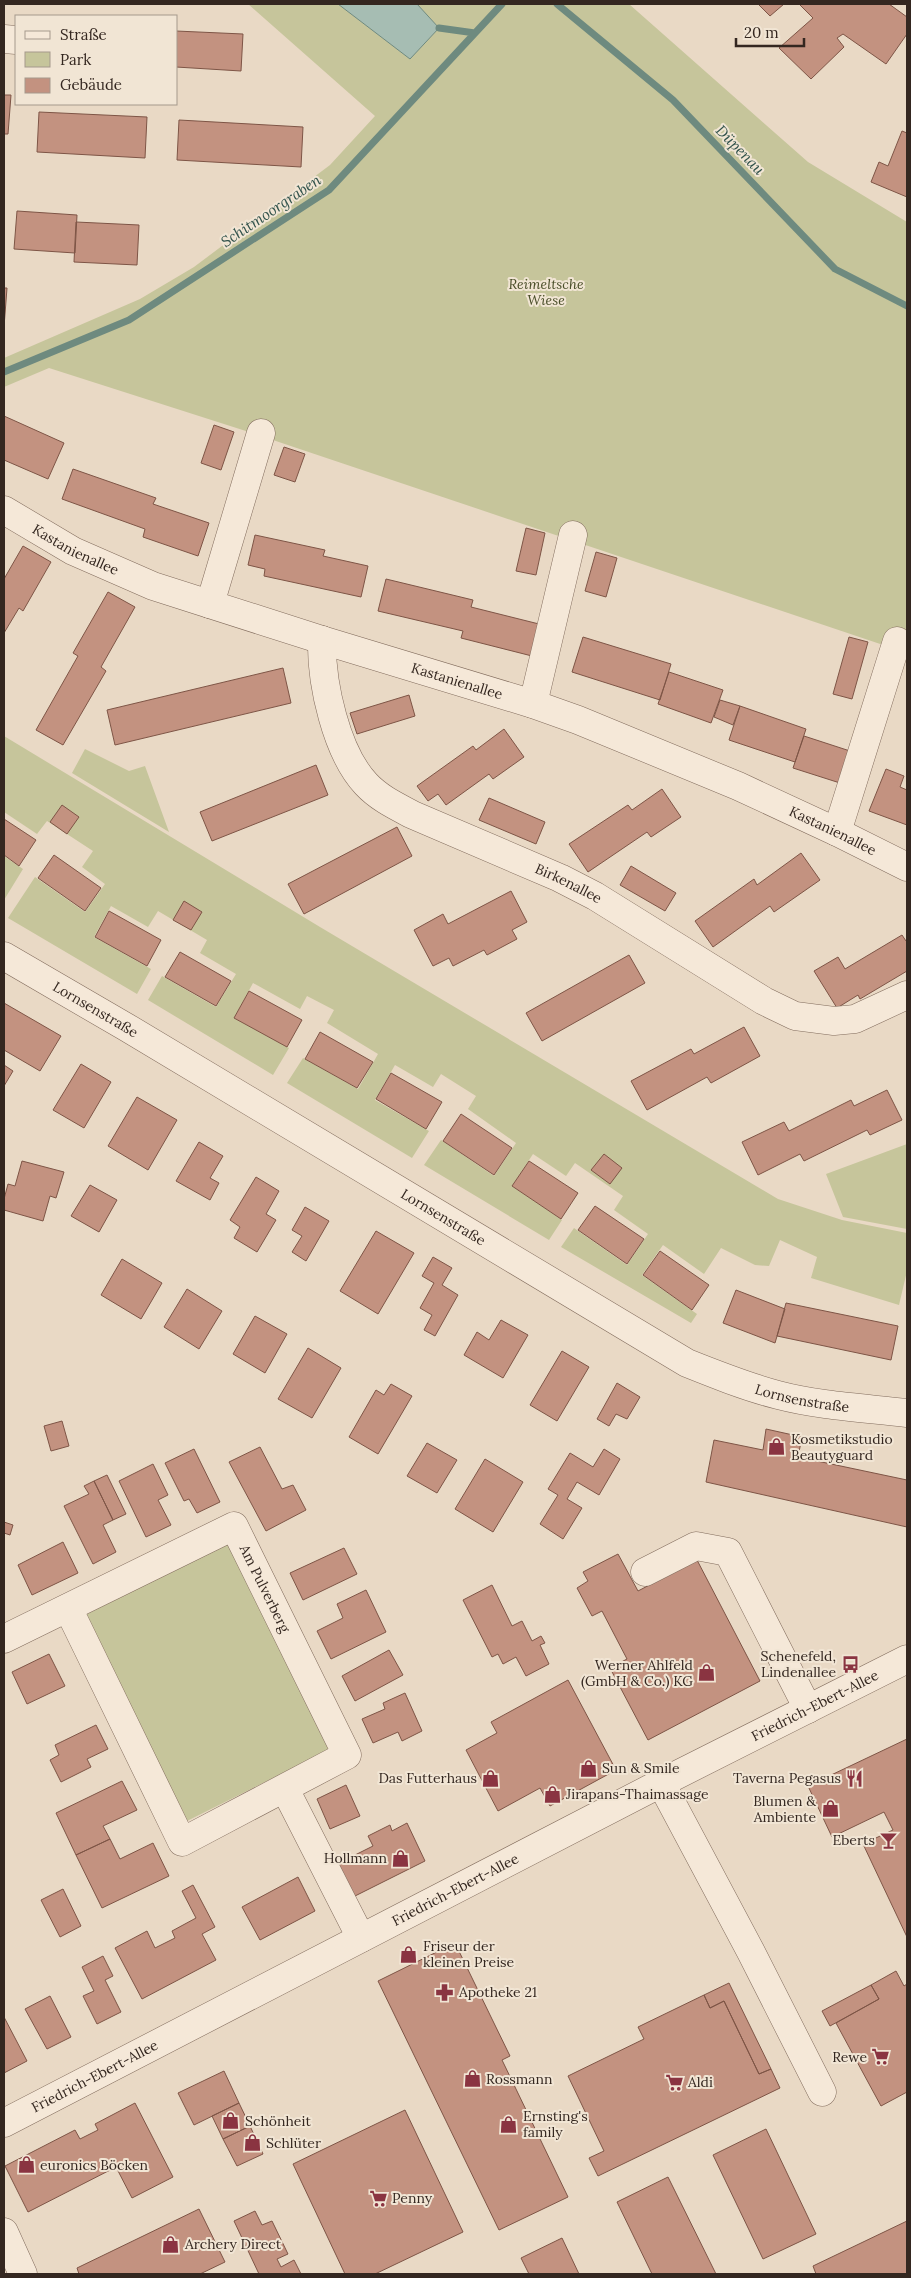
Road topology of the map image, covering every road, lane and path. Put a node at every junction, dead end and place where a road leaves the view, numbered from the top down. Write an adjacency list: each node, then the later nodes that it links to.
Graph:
1 (261, 433): 4 (street)
2 (4, 510): 4 (street, Kastanienallee)
3 (573, 535): 7 (street)
4 (210, 604): 5 (street, Kastanienallee)
5 (322, 640): 7 (street, Kastanienallee); 11 (street, Birkenallee)
6 (897, 641): 8 (street)
7 (533, 704): 8 (street, Kastanienallee)
8 (837, 832): 9 (street, Kastanienallee)
9 (907, 867)
10 (4, 956): 12 (street, Lornsenstraße)
11 (907, 995)
12 (907, 1413)
13 (644, 1572): 17 (street)
14 (68, 1608): 15 (street, Am Pulverberg); 19 (street, Am Pulverberg); 19 (street, Am Pulverberg)
15 (4, 1639)
16 (907, 1659): 17 (street, Friedrich-Ebert-Allee)
17 (808, 1709): 18 (street, Friedrich-Ebert-Allee)
18 (661, 1783): 20 (street, Friedrich-Ebert-Allee); 21 (street)
19 (285, 1788): 20 (street)
20 (361, 1938): 22 (street, Friedrich-Ebert-Allee)
21 (822, 2092)
22 (4, 2123)
23 (4, 2232): 24 (street)
24 (24, 2274)

